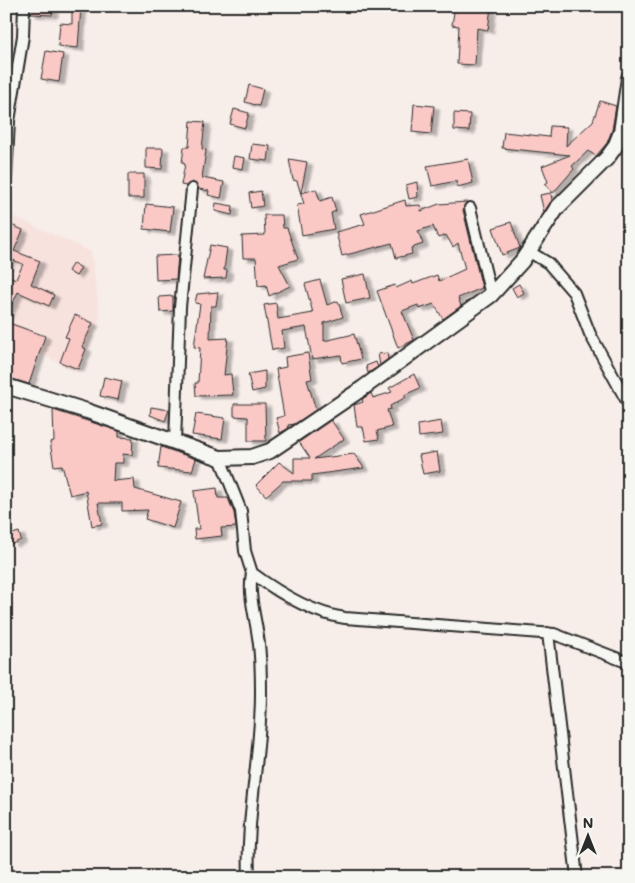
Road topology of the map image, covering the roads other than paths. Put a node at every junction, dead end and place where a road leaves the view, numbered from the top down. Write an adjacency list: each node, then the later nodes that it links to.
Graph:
1 (24, 6): 3 (street)
2 (628, 84): 6 (street)
3 (6, 180)
4 (192, 189): 10 (street)
5 (470, 208): 7 (street)
6 (528, 251): 7 (street); 9 (street)
7 (490, 295): 11 (street)
8 (6, 386): 10 (street)
9 (629, 405)
10 (175, 442): 11 (street)
11 (220, 458): 12 (street)
12 (252, 572): 13 (street); 15 (street)
13 (548, 633): 14 (street); 16 (street)
14 (629, 663)
15 (248, 877)
16 (577, 877)

